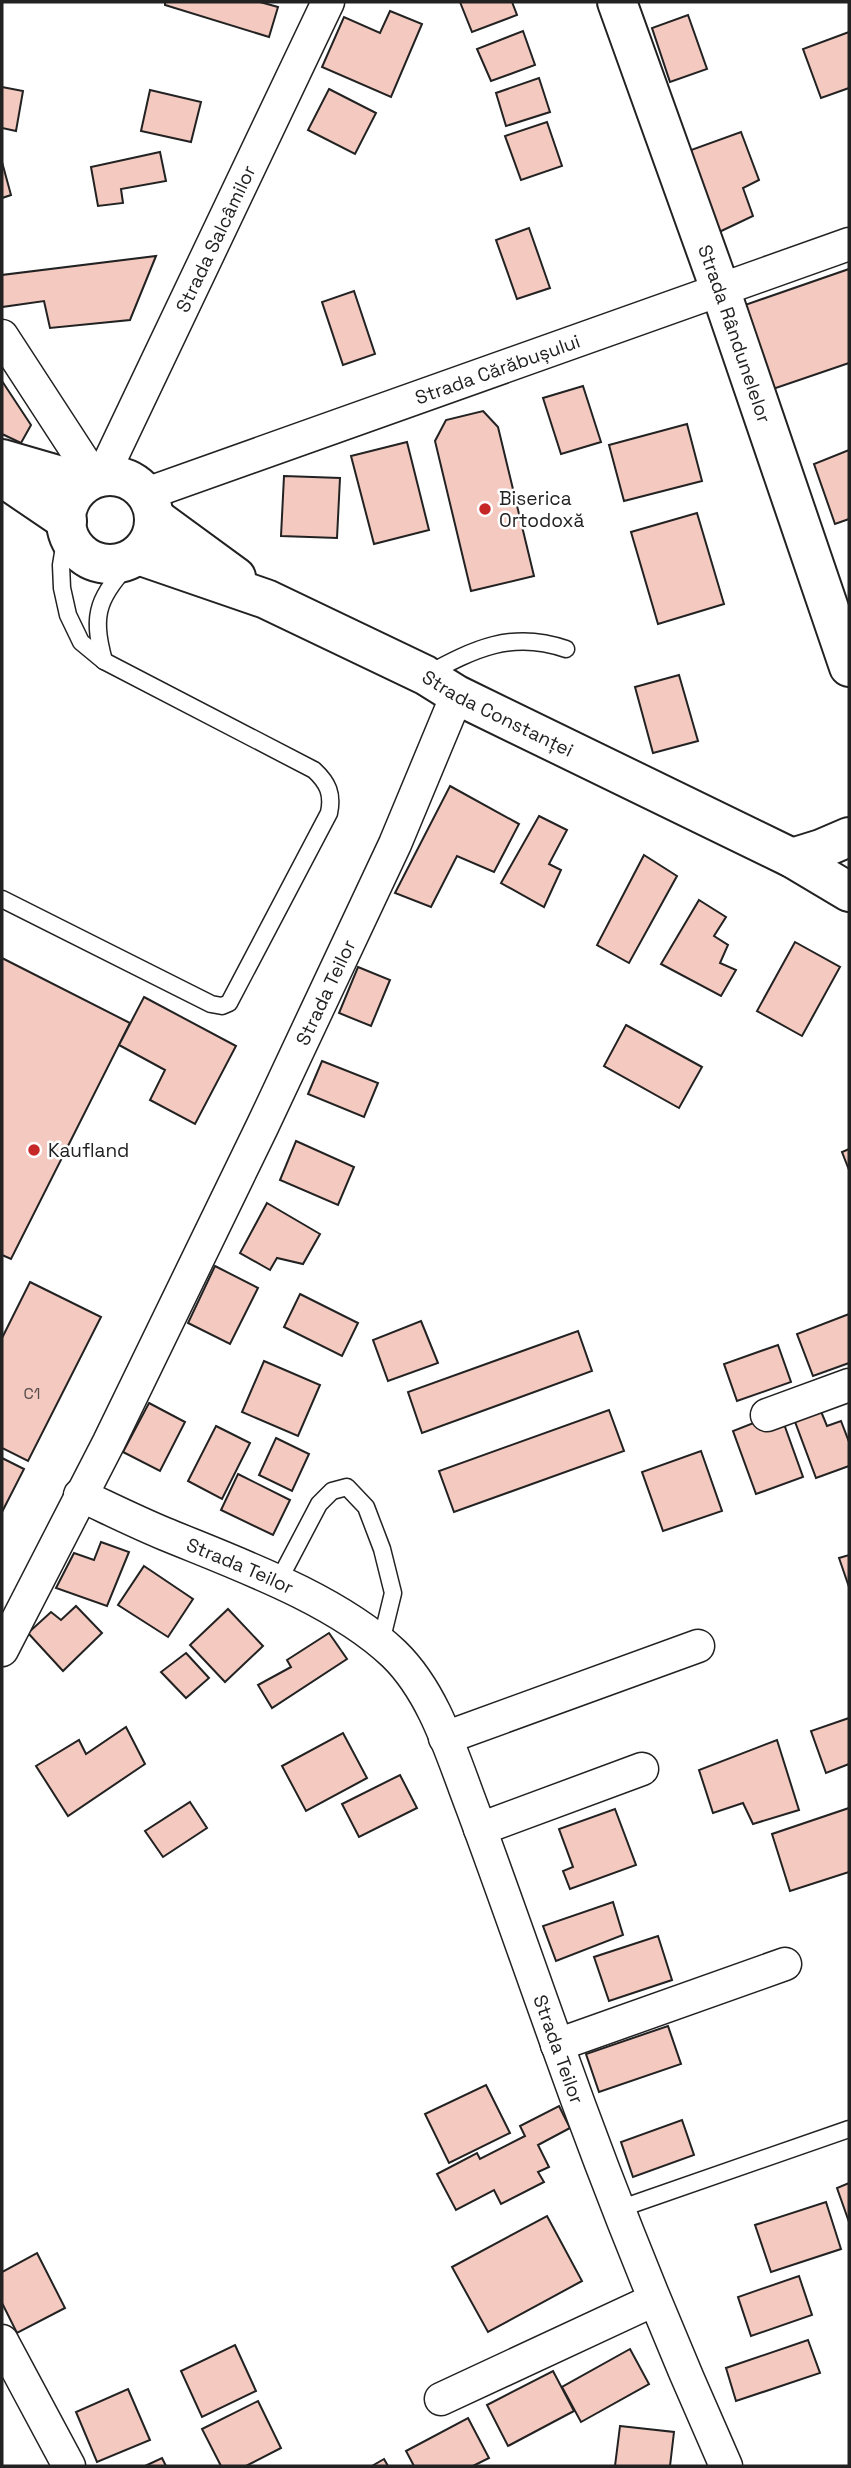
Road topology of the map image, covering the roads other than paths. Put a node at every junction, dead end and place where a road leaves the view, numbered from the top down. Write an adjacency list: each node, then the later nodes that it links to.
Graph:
1 (328, 2): 8 (street, Strada Salcâmilor)
2 (617, 2): 4 (street, Strada Rândunelelor)
3 (849, 244): 4 (street, Strada Cărăbușului)
4 (720, 289): 9 (street, Strada Cărăbușului); 15 (street, Strada Rândunelelor)
5 (2, 336): 8 (street)
6 (2, 459): 8 (street)
7 (2, 477): 10 (street)
8 (94, 480): 9 (street); 10 (street)
9 (150, 505): 11 (street); 12 (street)
10 (67, 525): 11 (street); 14 (lane)
11 (135, 557): 12 (street, Strada Constanței); 14 (lane)
12 (267, 598): 16 (street, Strada Constanței)
13 (566, 649): 16 (lane)
14 (104, 661): 21 (lane)
15 (849, 667)
16 (425, 675): 17 (street, Strada Constanței)
17 (457, 695): 19 (street, Strada Constanței); 24 (street, Strada Teilor)
18 (849, 837): 19 (street)
19 (792, 858): 20 (street, Strada Constanței)
20 (849, 892)
21 (2, 899)
22 (849, 1385): 23 (street)
23 (767, 1415)
24 (80, 1495): 25 (street, Strada Teilor); 28 (street)
25 (278, 1582): 26 (street, Strada Teilor); 26 (lane)
26 (381, 1642): 29 (street, Strada Teilor)
27 (698, 1646): 29 (street)
28 (2, 1650)
29 (445, 1738): 31 (street, Strada Teilor)
30 (642, 1769): 31 (street)
31 (480, 1829): 33 (street, Strada Teilor)
32 (785, 1964): 33 (street)
33 (557, 2045): 35 (street, Strada Teilor)
34 (849, 2130): 35 (lane)
35 (619, 2209): 36 (street, Strada Teilor)
36 (654, 2300): 38 (street); 40 (street, Strada Teilor)
37 (2, 2342): 39 (street)
38 (441, 2399)
39 (69, 2466)
40 (726, 2466)

